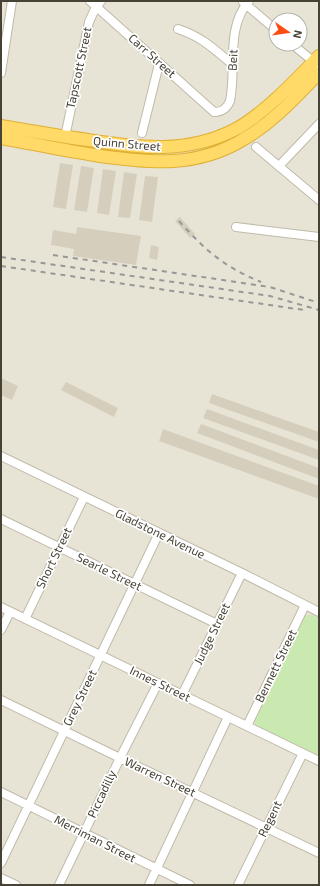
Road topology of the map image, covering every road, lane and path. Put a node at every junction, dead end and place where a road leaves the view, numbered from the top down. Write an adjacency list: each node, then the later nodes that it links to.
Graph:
1 (12, 1): 6 (street)
2 (246, 2): 4 (street); 10 (street, Beit)
3 (96, 3): 9 (street, Carr Street); 17 (street, Tapscott Street)
4 (268, 23)
5 (178, 29): 10 (street)
6 (3, 49): 12 (street)
7 (304, 52): 8 (street)
8 (317, 61): 17 (highway, Quinn Street)
9 (159, 64): 13 (street, Carr Street); 16 (street)
10 (232, 64): 13 (street, Beit)
11 (319, 73): 18 (highway, Quinn Street)
12 (1, 74)
13 (214, 112)
14 (319, 124): 20 (street)
15 (1, 126): 17 (highway, Quinn Street)
16 (142, 133)
17 (65, 137)
18 (1, 138)
19 (256, 147): 20 (street)
20 (279, 166): 21 (street)
21 (319, 200)
22 (236, 228): 23 (street)
23 (319, 237)
24 (1, 456): 25 (street, Gladstone Avenue)
25 (84, 497): 27 (street, Gladstone Avenue); 28 (street, Short Street)
26 (1, 519): 28 (street, Searle Street)
27 (159, 533): 29 (street, Gladstone Avenue); 30 (street, Grey Street)
28 (59, 548): 30 (street, Searle Street); 35 (street, Short Street)
29 (242, 573): 31 (street, Gladstone Avenue); 36 (street, Judge Street)
30 (134, 584): 36 (street, Searle Street); 38 (street, Grey Street)
31 (305, 605): 34 (street, Gladstone Avenue); 43 (street, Bennett Street)
32 (1, 607): 33 (street, Innes Street)
33 (10, 612): 35 (street, Innes Street); 37 (street)
34 (319, 612)
35 (24, 619): 38 (street, Innes Street)
36 (217, 624): 40 (street, Judge Street)
37 (1, 630)
38 (100, 655): 39 (street, Innes Street); 44 (street, Grey Street)
39 (158, 683): 40 (street, Innes Street); 46 (street, Piccadilly)
40 (182, 695): 42 (street, Innes Street)
41 (1, 700): 44 (street, Warren Street)
42 (228, 717): 43 (street, Innes Street); 49 (street)
43 (247, 726): 45 (street, Innes Street)
44 (64, 731): 46 (street, Warren Street); 50 (street, Grey Street)
45 (302, 753): 47 (street, Innes Street); 51 (street, Regent)
46 (120, 758): 49 (street, Warren Street); 52 (street, Piccadilly)
47 (319, 761)
48 (1, 792): 50 (street, Merriman Street)
49 (192, 792): 51 (street, Warren Street); 55 (street)
50 (28, 806): 52 (street, Merriman Street); 54 (street, Grey Street)
51 (266, 828): 53 (street, Warren Street); 61 (street, Regent)
52 (84, 833): 55 (street, Merriman Street); 58 (street, Piccadilly)
53 (319, 853)
54 (1, 863)
55 (156, 869): 59 (street); 60 (street, Merriman Street)
56 (1, 878): 57 (street)
57 (16, 885)
58 (59, 885)
59 (148, 885)
60 (190, 885)
61 (238, 885)

